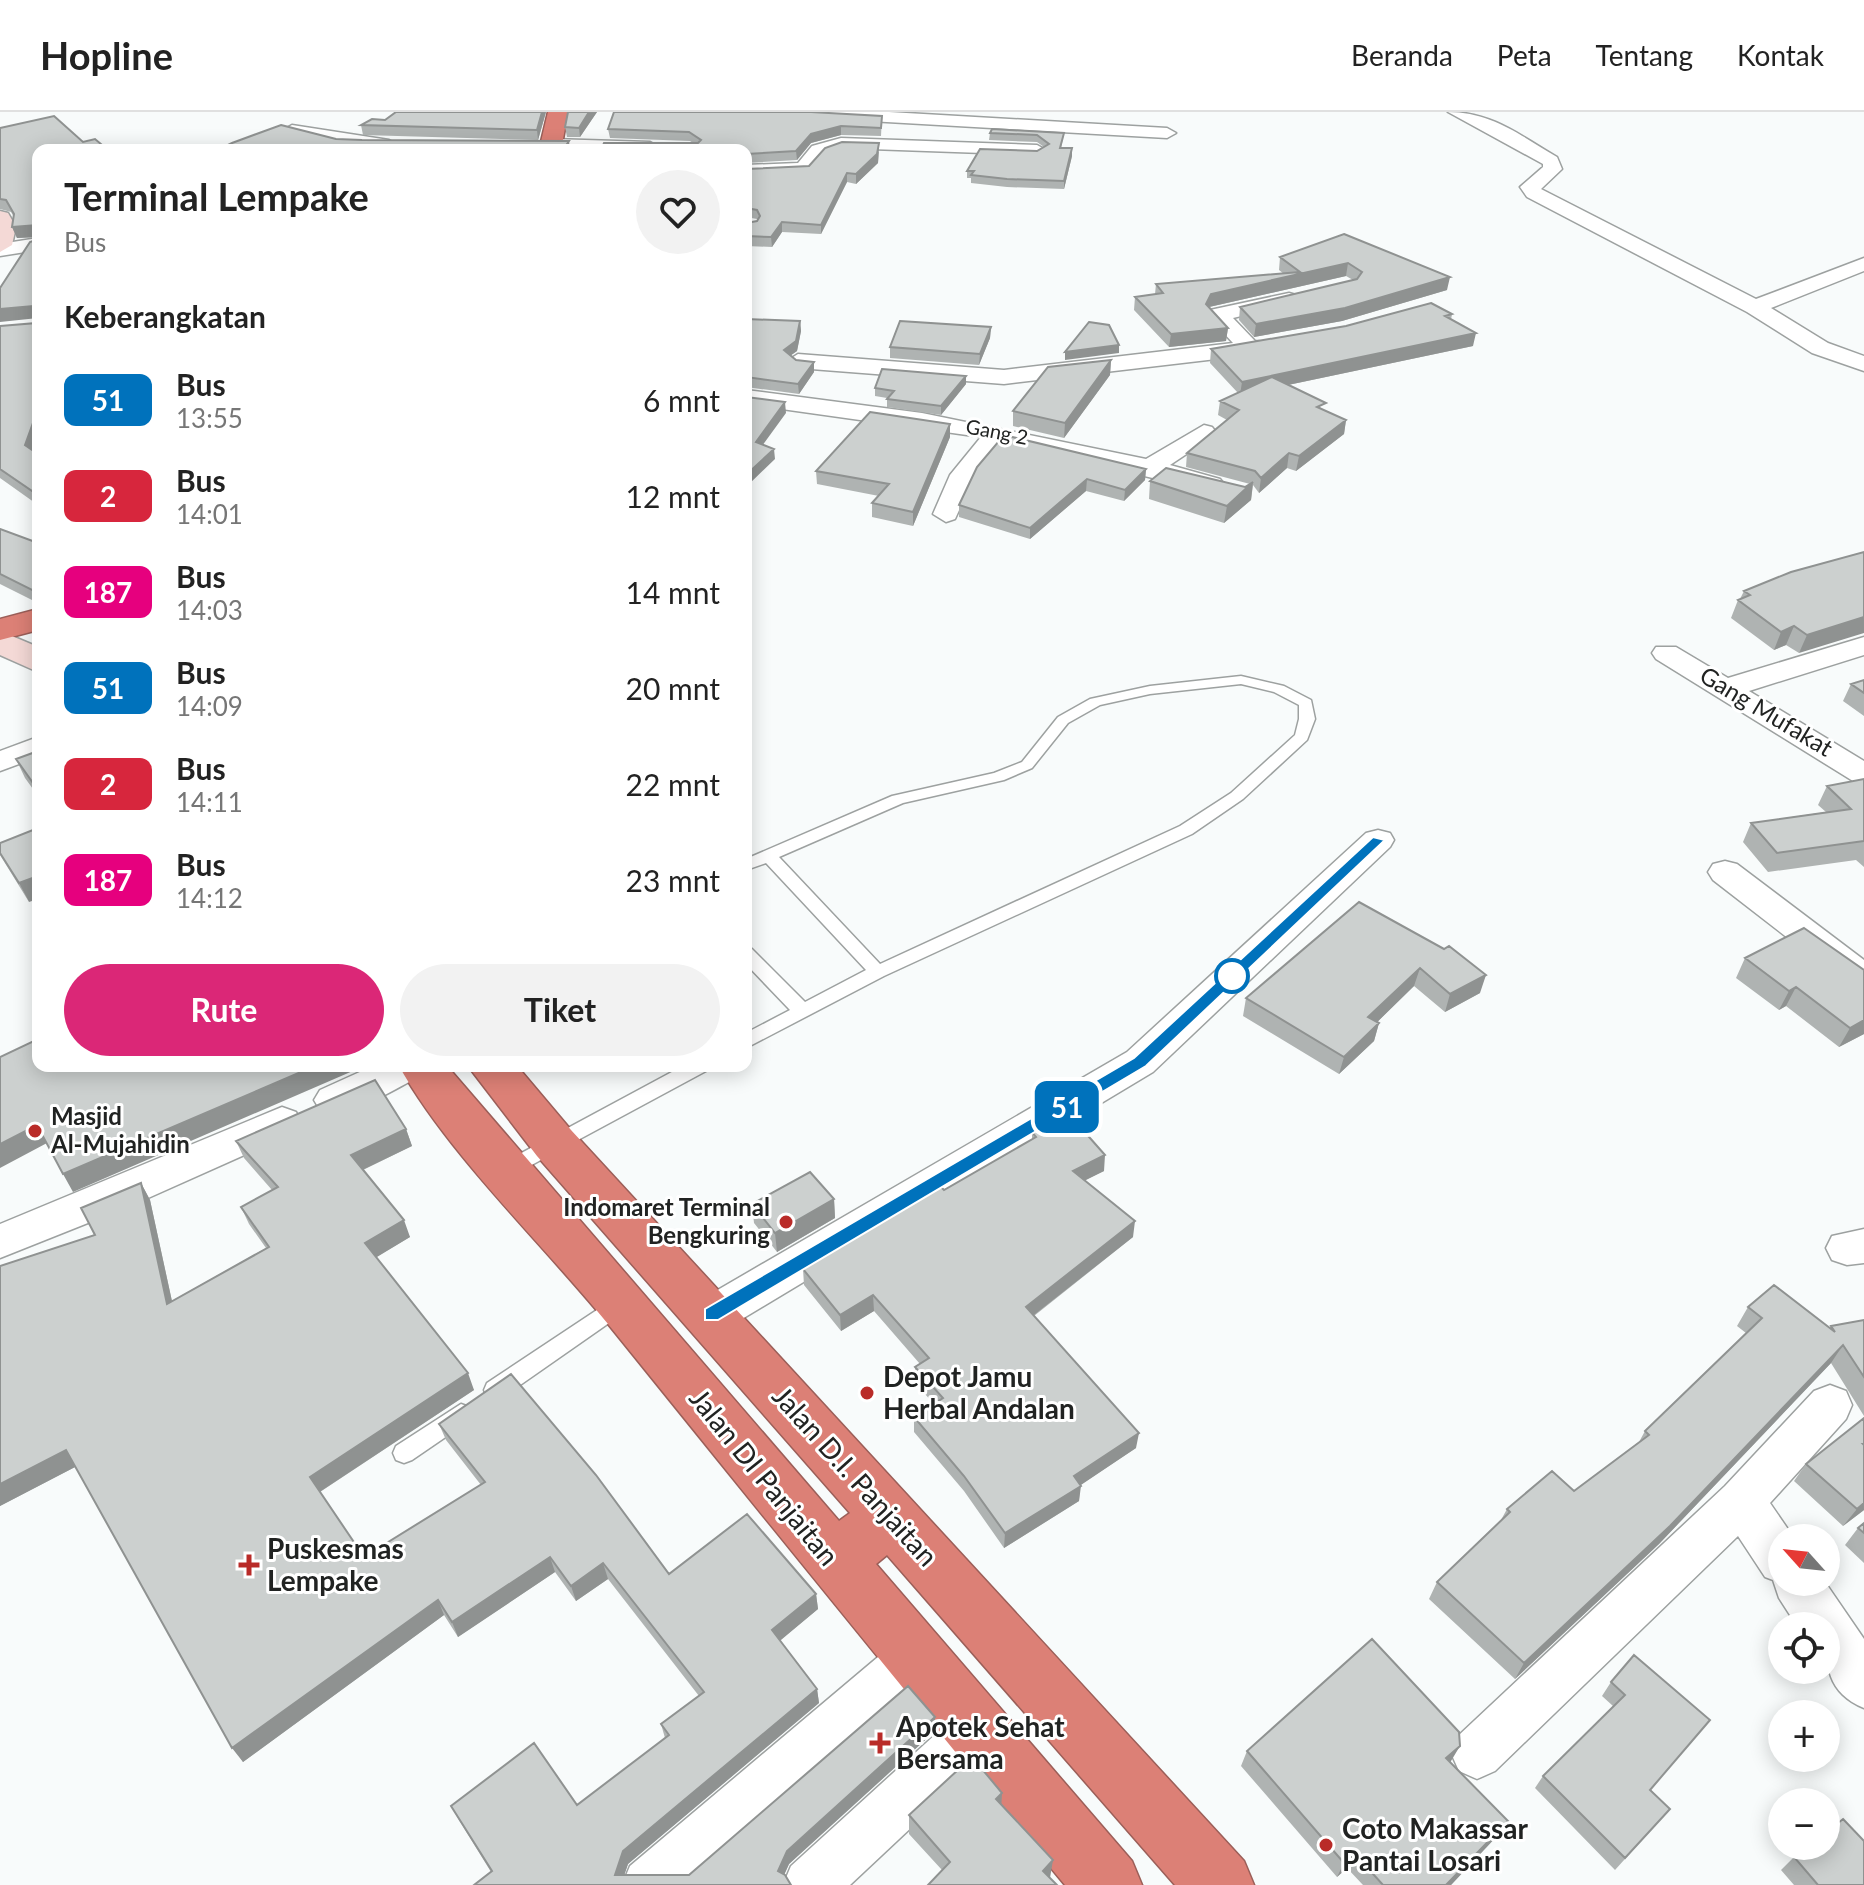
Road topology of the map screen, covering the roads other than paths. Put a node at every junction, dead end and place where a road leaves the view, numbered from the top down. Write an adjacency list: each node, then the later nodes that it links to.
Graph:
1 (558, 112): 9 (highway)
2 (799, 112): 5 (street)
3 (1457, 112): 17 (street)
4 (292, 130): 6 (street)
5 (1167, 133)
6 (344, 139): 7 (lane); 8 (street)
7 (322, 142)
8 (396, 144)
9 (552, 144)
10 (1037, 150): 11 (street)
11 (752, 170)
12 (0, 218): 14 (main road)
13 (32, 245): 14 (street)
14 (0, 248)
15 (1864, 264): 17 (street)
16 (1315, 293): 19 (street)
17 (1755, 307): 21 (street)
18 (1279, 344): 19 (street)
19 (1249, 348): 22 (street)
20 (798, 361): 22 (street)
21 (1864, 364)
22 (1004, 377): 24 (street)
23 (752, 398): 24 (street, Gang 2)
24 (956, 424): 26 (street, Gang 2)
25 (1204, 432): 27 (street)
26 (998, 433): 27 (street, Gang 2); 29 (street)
27 (1151, 467): 28 (street, Gang 2)
28 (1227, 489)
29 (946, 514)
30 (32, 621): 31 (highway)
31 (0, 630)
32 (0, 641): 35 (main road)
33 (1864, 646): 36 (street)
34 (1666, 653): 36 (street, Gang Mufakat)
35 (32, 658)
36 (1728, 688): 39 (street, Gang Mufakat)
37 (32, 749): 38 (street)
38 (0, 762)
39 (1864, 774)
40 (1378, 840): 57 (street)
41 (768, 855): 42 (lane); 45 (lane); 45 (lane)
42 (752, 862)
43 (1725, 872): 46 (street)
44 (752, 959): 47 (lane)
45 (878, 972): 47 (lane)
46 (1864, 978)
47 (802, 1011): 48 (lane)
48 (752, 1038)
49 (394, 1072): 55 (street)
50 (426, 1072): 54 (highway, Jalan DI Panjaitan)
51 (496, 1072): 53 (highway, Jalan D.I. Panjaitan)
52 (688, 1072): 53 (lane)
53 (554, 1143): 54 (lane); 57 (highway, Jalan D.I. Panjaitan)
54 (506, 1170): 56 (highway, Jalan DI Panjaitan)
55 (0, 1241)
56 (621, 1303): 59 (lane); 63 (highway, Jalan DI Panjaitan)
57 (712, 1315): 61 (highway, Jalan D.I. Panjaitan)
58 (1830, 1405): 60 (street)
59 (404, 1453)
60 (1742, 1501): 62 (street); 68 (street)
61 (891, 1517): 63 (highway); 72 (highway, Jalan D.I. Panjaitan)
62 (1768, 1540)
63 (833, 1561): 65 (highway, Jalan DI Panjaitan)
64 (1840, 1647): 66 (street)
65 (915, 1658): 67 (highway, Jalan DI Panjaitan); 69 (street)
66 (1864, 1683)
67 (977, 1731): 70 (street); 71 (highway, Jalan DI Panjaitan)
68 (1477, 1753)
69 (649, 1885)
70 (810, 1885)
71 (1108, 1885)
72 (1220, 1885)

